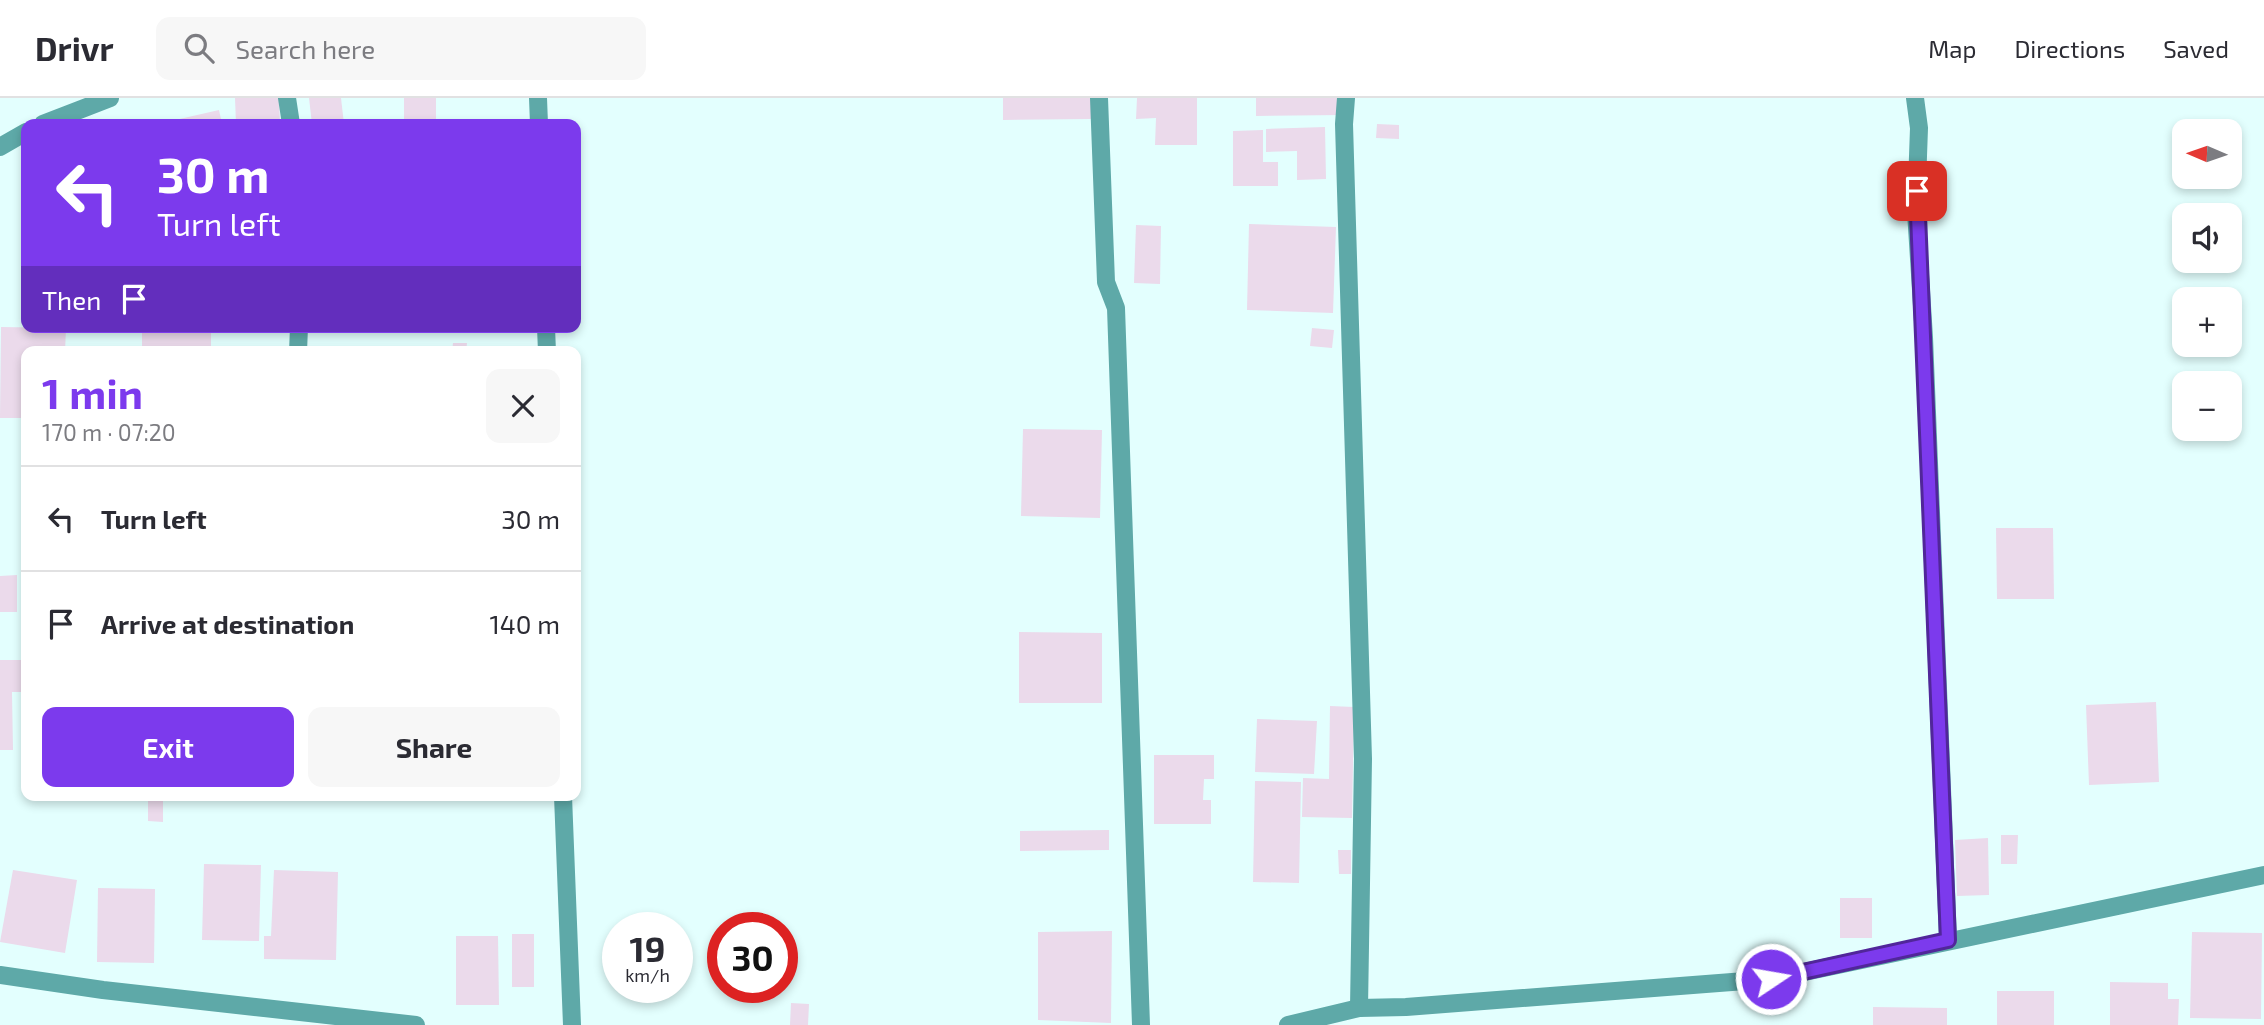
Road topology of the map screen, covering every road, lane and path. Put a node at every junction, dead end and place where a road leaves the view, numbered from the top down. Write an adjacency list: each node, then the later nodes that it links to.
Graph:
1 (110, 98): 7 (street)
2 (287, 98): 8 (street)
3 (538, 98): 9 (street)
4 (1099, 98): 19 (street)
5 (1346, 98): 16 (street)
6 (1915, 98): 14 (street)
7 (56, 119)
8 (290, 119)
9 (539, 119)
10 (21, 135): 11 (street)
11 (0, 147)
12 (563, 801): 18 (street)
13 (2264, 875): 14 (street)
14 (1948, 940): 16 (street)
15 (0, 975): 17 (street)
16 (1359, 1008): 20 (street)
17 (416, 1025)
18 (572, 1025)
19 (1140, 1025)
20 (1288, 1025)

